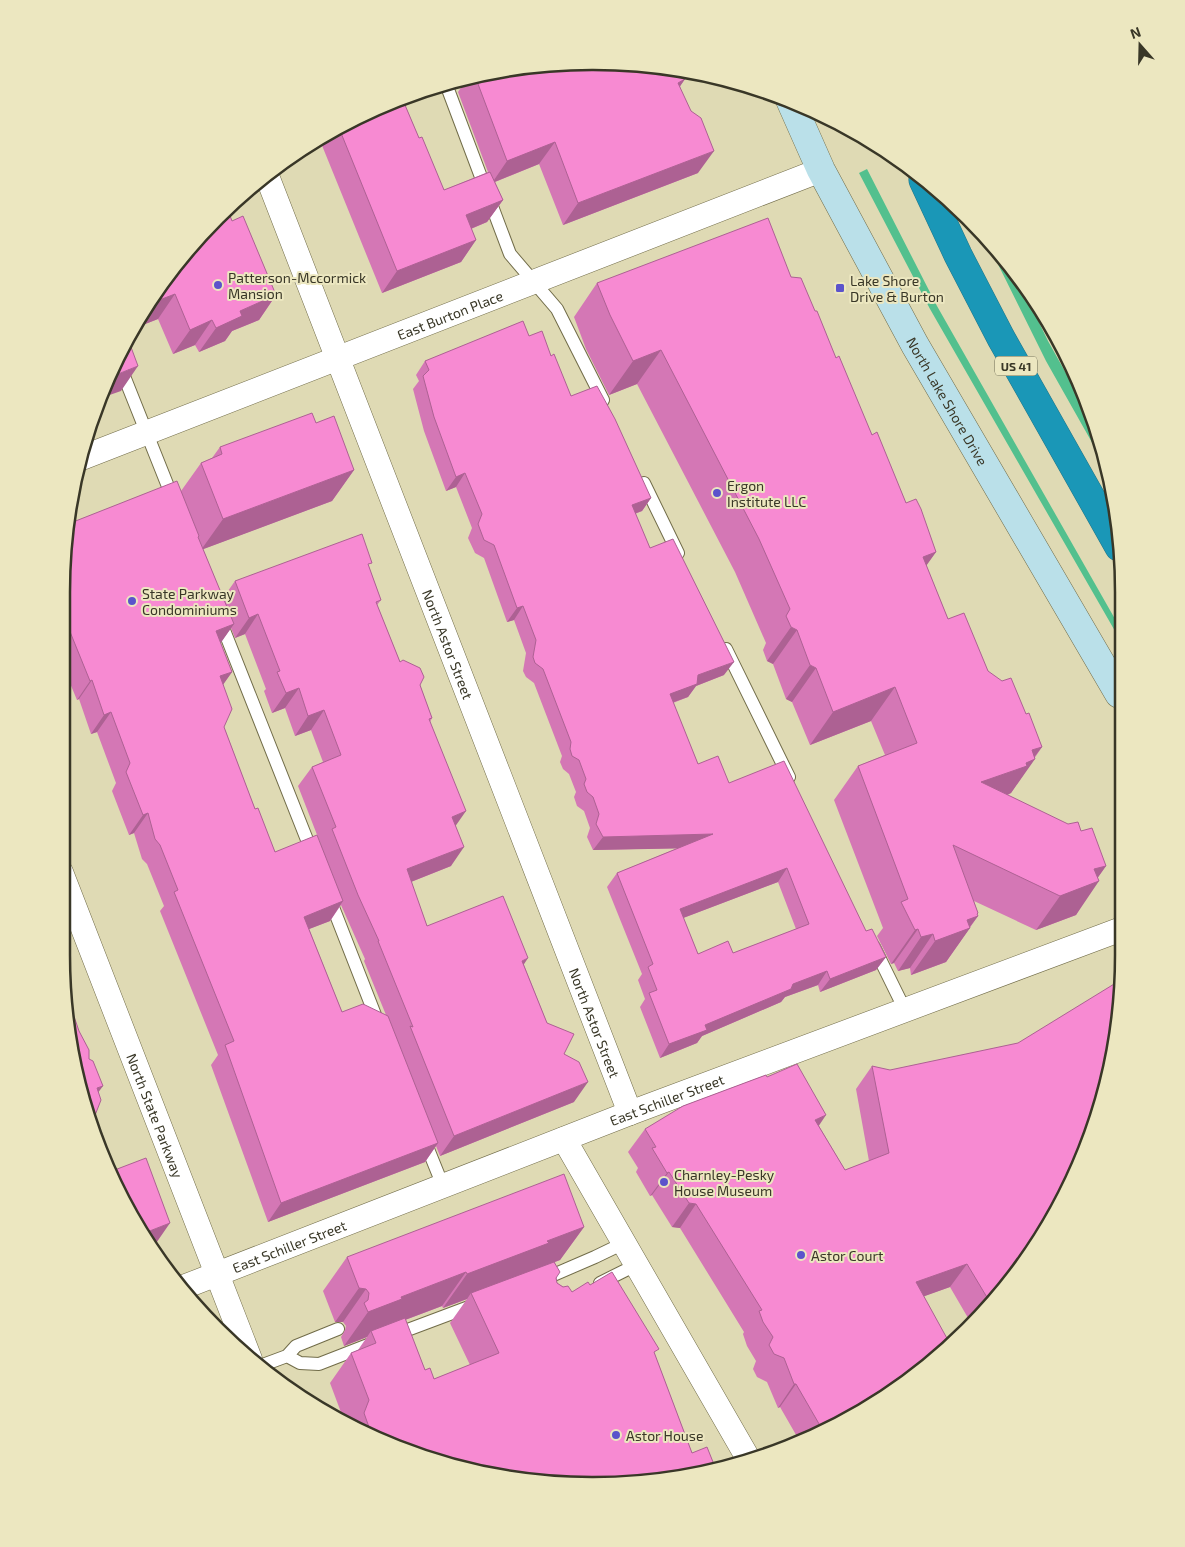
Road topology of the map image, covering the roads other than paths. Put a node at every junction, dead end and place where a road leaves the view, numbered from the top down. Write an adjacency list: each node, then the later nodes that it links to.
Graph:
1 (449, 91): 6 (lane)
2 (795, 111): 3 (main road, North Lake Shore Drive)
3 (821, 170): 6 (street, East Burton Place); 18 (main road, North Lake Shore Drive)
4 (269, 182): 7 (street, North Astor Street)
5 (929, 193): 14 (highway, US 41)
6 (534, 282): 7 (street, East Burton Place); 9 (lane)
7 (338, 358): 10 (street, East Burton Place); 27 (street, North Astor Street)
8 (121, 369): 10 (lane)
9 (606, 407)
10 (146, 432): 11 (street, East Burton Place); 13 (lane)
11 (89, 455)
12 (637, 470): 15 (lane)
13 (177, 510)
14 (1112, 534)
15 (686, 568)
16 (217, 611): 20 (lane)
17 (721, 640): 19 (lane)
18 (1115, 687)
19 (797, 792)
20 (318, 869)
21 (326, 888): 26 (lane)
22 (70, 893): 33 (street, North State Parkway)
23 (1115, 931): 25 (street, East Schiller Street)
24 (868, 935): 25 (lane)
25 (905, 1010): 27 (street, East Schiller Street)
26 (384, 1035)
27 (630, 1113): 29 (street, East Schiller Street)
28 (420, 1127): 30 (lane)
29 (564, 1139): 30 (street, East Schiller Street); 31 (street)
30 (443, 1186): 33 (street, East Schiller Street)
31 (624, 1243): 32 (street); 34 (lane)
32 (636, 1265): 36 (lane); 42 (street)
33 (217, 1274): 35 (street, East Schiller Street); 39 (street, North State Parkway)
34 (530, 1284)
35 (188, 1285)
36 (592, 1287)
37 (484, 1301): 40 (lane)
38 (338, 1329): 40 (lane)
39 (244, 1343)
40 (287, 1356): 41 (lane)
41 (267, 1363)
42 (745, 1454)

